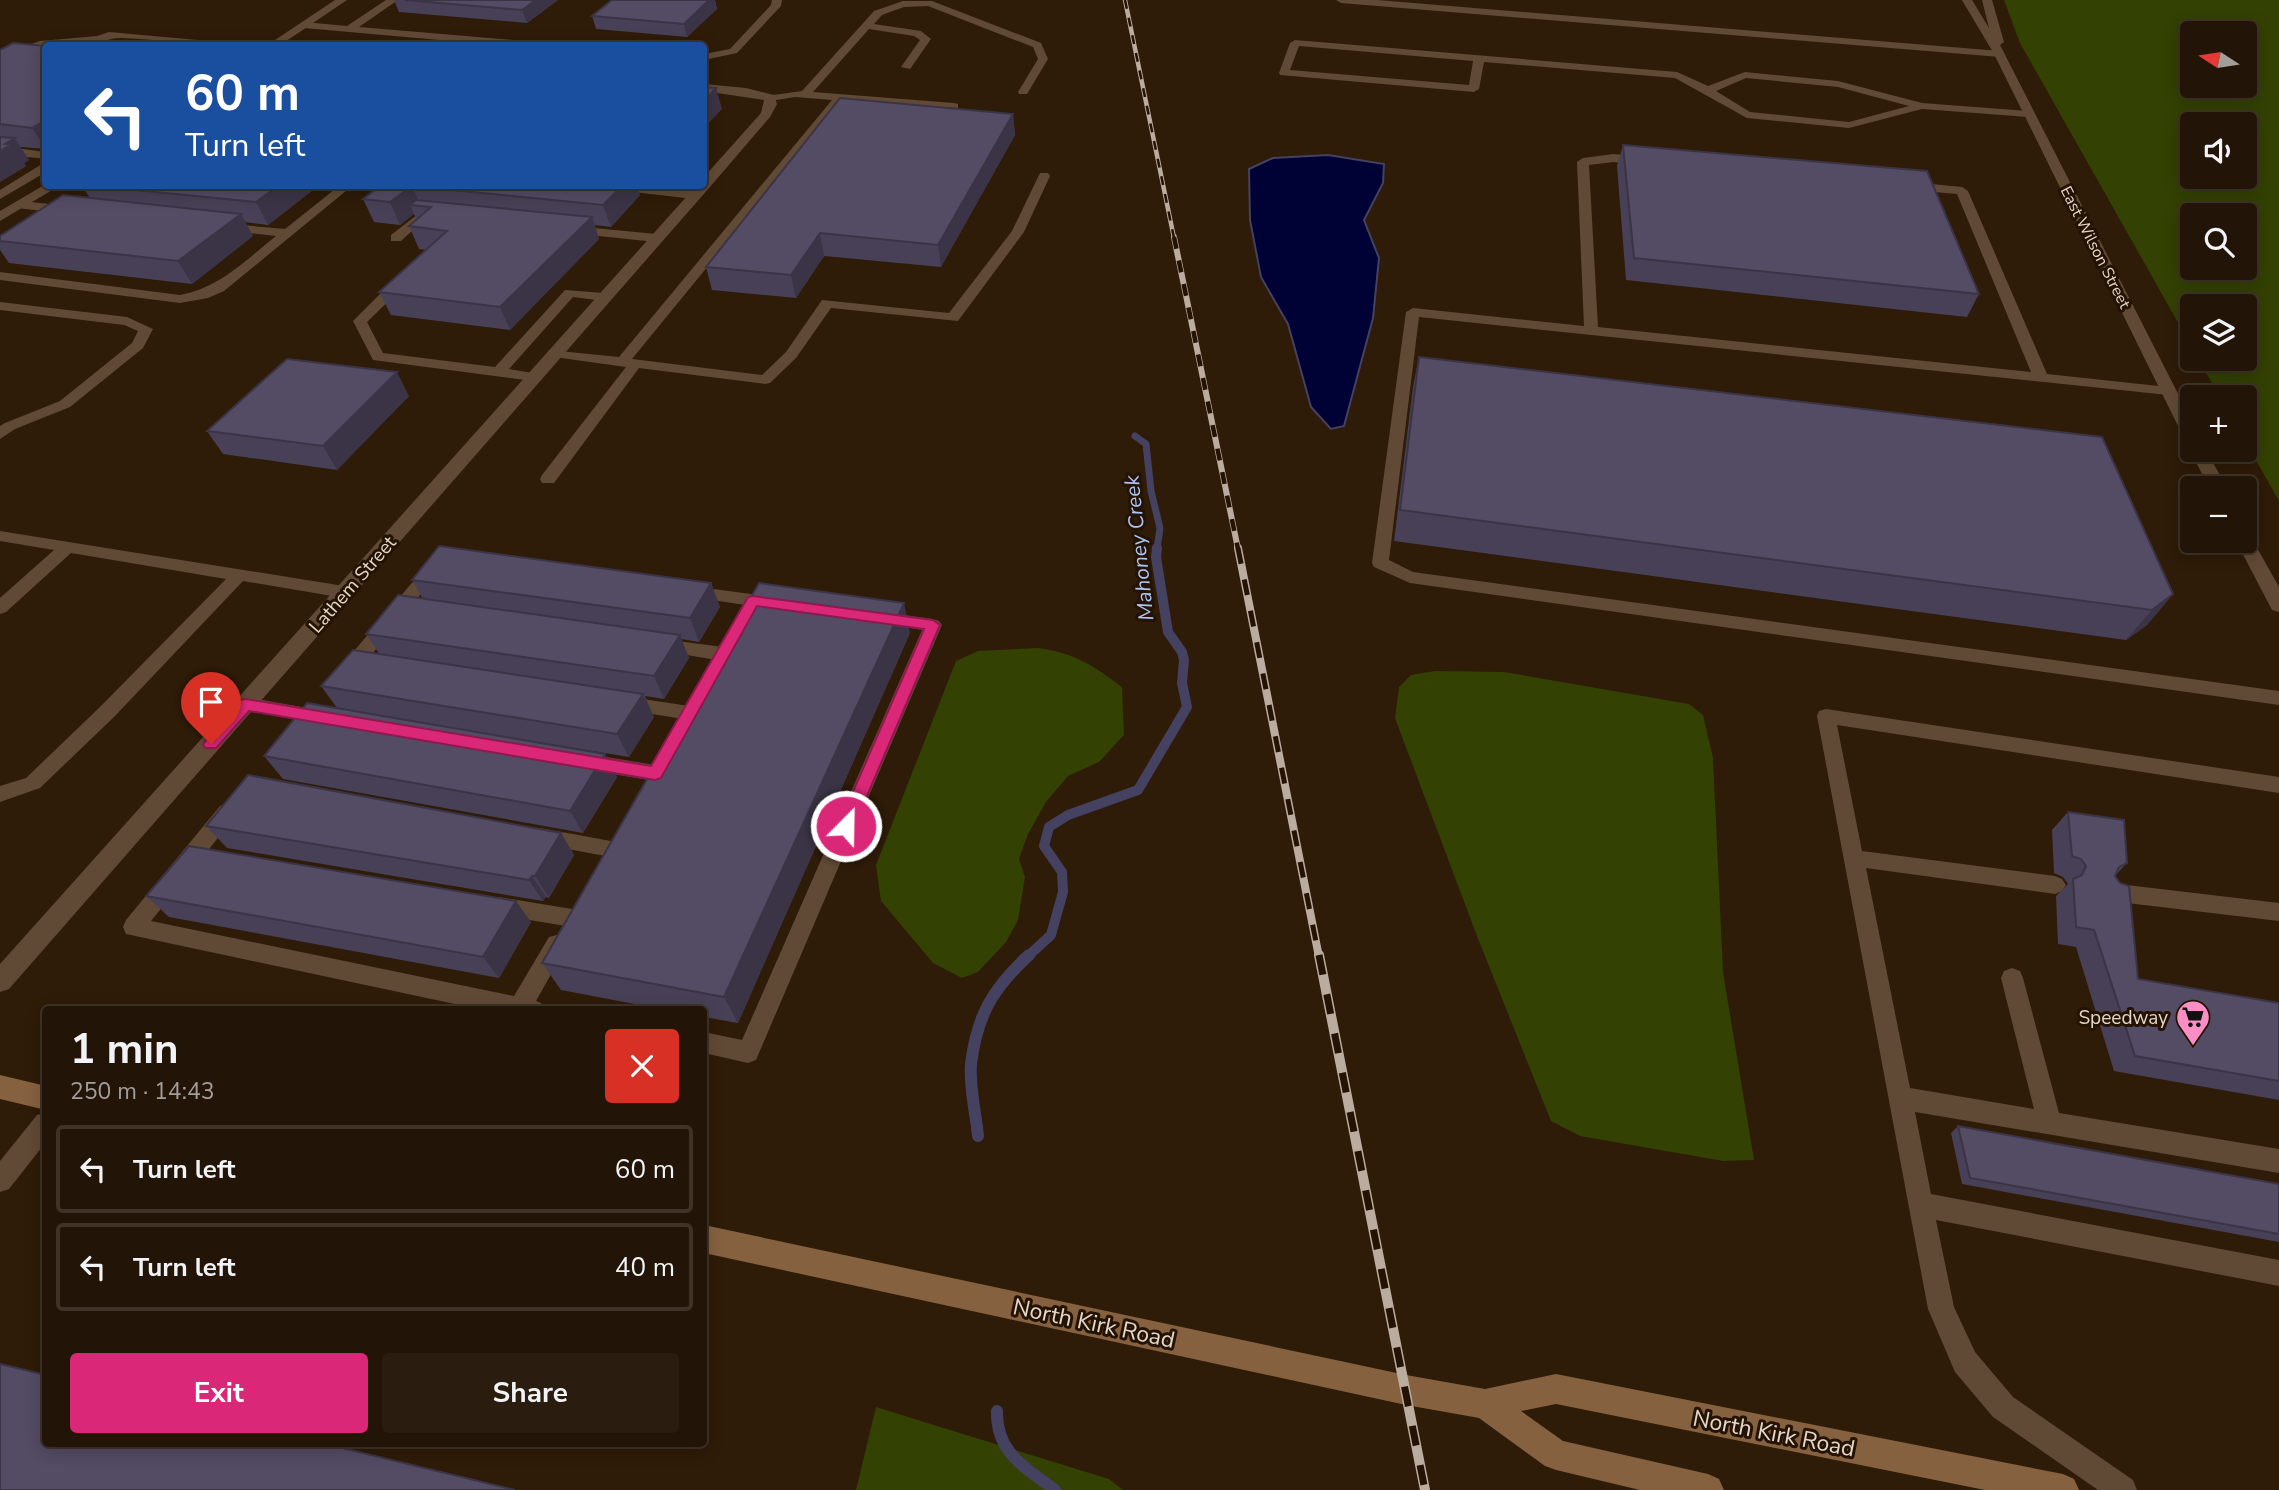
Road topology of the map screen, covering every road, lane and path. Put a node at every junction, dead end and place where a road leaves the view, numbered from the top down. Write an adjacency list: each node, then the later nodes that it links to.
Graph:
1 (342, 0): 7 (street)
2 (393, 0): 9 (lane)
3 (777, 0): 18 (lane)
4 (1341, 0): 17 (lane)
5 (1967, 0): 17 (street)
6 (1987, 0): 17 (street)
7 (304, 25): 9 (lane); 14 (street)
8 (867, 26): 21 (lane); 24 (lane); 25 (lane)
9 (349, 29): 15 (lane)
10 (95, 39): 11 (lane); 12 (lane); 13 (lane)
11 (62, 42)
12 (90, 42)
13 (193, 42)
14 (277, 42)
15 (501, 42)
16 (42, 44): 20 (lane)
17 (2000, 54): 30 (street, East Wilson Street)
18 (707, 56)
19 (1479, 58): 19 (lane); 23 (lane)
20 (0, 60)
21 (906, 67)
22 (707, 88): 27 (street)
23 (1708, 90): 29 (lane); 29 (lane)
24 (1023, 92)
25 (805, 94): 26 (lane); 27 (lane)
26 (840, 97): 28 (lane); 59 (lane)
27 (770, 98): 36 (street, Lathem Street)
28 (954, 106)
29 (1923, 106): 30 (lane)
30 (2028, 114): 63 (street, East Wilson Street)
31 (0, 150): 32 (lane)
32 (42, 155)
33 (1653, 162): 57 (lane)
34 (42, 169): 37 (lane)
35 (1044, 176): 59 (lane)
36 (707, 179)
37 (22, 181): 38 (lane); 43 (lane)
38 (42, 184)
39 (1896, 185): 62 (lane)
40 (47, 189): 44 (street)
41 (342, 189): 50 (lane)
42 (699, 189): 52 (street, Lathem Street)
43 (0, 195)
44 (21, 205): 45 (street); 47 (lane)
45 (0, 217)
46 (449, 218): 51 (lane)
47 (39, 222)
48 (204, 224): 50 (lane)
49 (560, 228): 52 (lane)
50 (286, 233): 53 (lane)
51 (396, 238)
52 (656, 238): 55 (street, Lathem Street)
53 (0, 276)
54 (398, 284): 60 (lane)
55 (604, 297): 58 (street, Lathem Street); 60 (lane)
56 (0, 306): 65 (lane)
57 (1591, 331): 62 (lane); 85 (lane)
58 (554, 353): 59 (lane); 61 (street, Lathem Street)
59 (630, 362): 66 (lane)
60 (499, 372): 61 (lane)
61 (533, 377): 73 (street, Lathem Street)
62 (2042, 378): 63 (lane)
63 (2168, 391): 64 (street, East Wilson Street)
64 (2180, 414)
65 (0, 434)
66 (548, 479)
67 (0, 536): 68 (lane)
68 (68, 548): 71 (lane); 77 (lane)
69 (2251, 553): 75 (street)
70 (455, 560): 78 (lane)
71 (238, 576): 73 (lane); 92 (lane)
72 (672, 590): 74 (lane)
73 (344, 592): 87 (street, Lathem Street)
74 (753, 601): 76 (lane); 82 (lane)
75 (2279, 605)
76 (795, 606)
77 (0, 608)
78 (400, 608): 79 (lane); 83 (lane)
79 (427, 612)
80 (864, 616): 112 (lane)
81 (642, 643): 82 (lane)
82 (723, 654): 84 (lane)
83 (381, 667)
84 (709, 678)
85 (2279, 698)
86 (609, 701): 89 (lane)
87 (246, 704): 88 (lane); 109 (street, Lathem Street)
88 (342, 721)
89 (676, 737)
90 (573, 760): 94 (lane)
91 (2279, 785): 100 (lane)
92 (0, 794)
93 (243, 794): 98 (lane)
94 (643, 795)
95 (624, 827): 97 (lane)
96 (518, 832): 97 (lane)
97 (611, 849): 101 (lane)
98 (194, 854): 99 (lane); 110 (lane)
99 (220, 858)
100 (1852, 858): 102 (lane); 115 (lane)
101 (598, 872)
102 (2055, 886)
103 (2110, 892): 106 (lane)
104 (585, 895): 107 (lane)
105 (477, 902): 107 (lane)
106 (2279, 912)
107 (572, 919): 111 (lane)
108 (2012, 978): 116 (lane)
109 (0, 981)
110 (517, 1006)
111 (528, 1006)
112 (707, 1045)
113 (0, 1087): 114 (street)
114 (42, 1097)
115 (1900, 1098): 116 (lane); 120 (lane)
116 (2050, 1123): 118 (lane)
117 (42, 1128): 119 (lane)
118 (2279, 1161)
119 (0, 1180)
120 (1922, 1205): 122 (lane); 126 (lane)
121 (707, 1239): 123 (street, North Kirk Road)
122 (2279, 1273)
123 (1485, 1404): 124 (street, North Kirk Road); 125 (street, North Kirk Road)
124 (1708, 1490)
125 (2063, 1490)
126 (2123, 1490)

